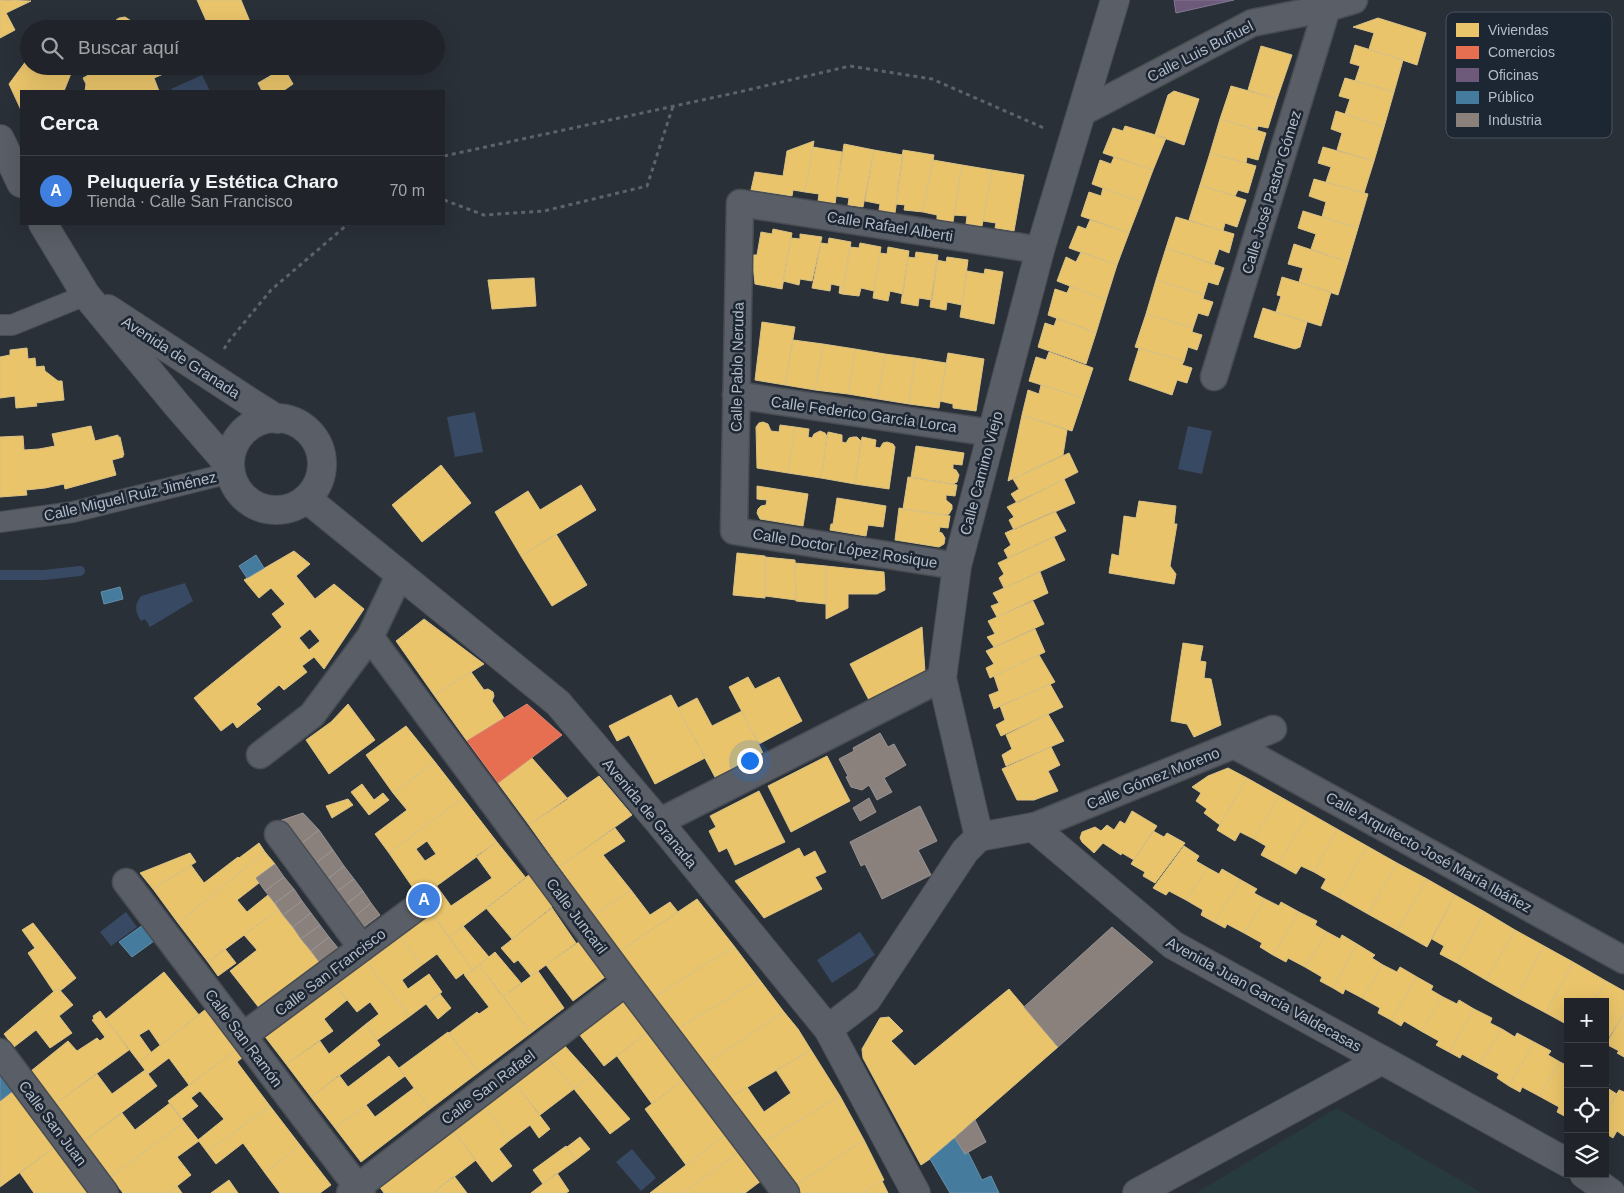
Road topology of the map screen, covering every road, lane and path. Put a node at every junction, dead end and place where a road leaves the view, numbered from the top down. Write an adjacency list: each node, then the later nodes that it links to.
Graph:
1 (1115, 0): 5 (street, Calle Camino Viejo)
2 (1354, 0): 3 (street, Calle Luis Buñuel)
3 (1327, 8): 5 (street, Calle Luis Buñuel); 18 (street, Calle José Pastor Gómez)
4 (673, 106): 7 (path); 8 (path); 10 (path)
5 (1081, 113): 7 (street, Calle Camino Viejo)
6 (0, 139): 9 (street)
7 (1072, 140): 14 (street, Calle Camino Viejo)
8 (445, 156)
9 (20, 181)
10 (445, 200)
11 (740, 203): 14 (street, Calle Rafael Alberti); 19 (street, Calle Pablo Neruda)
12 (44, 225): 15 (street, Avenida de Granada)
13 (347, 225): 17 (path)
14 (1040, 250): 21 (street, Calle Camino Viejo)
15 (86, 295): 16 (street); 17 (street, Avenida de Granada); 22 (street, Avenida de Granada)
16 (0, 325)
17 (209, 375): 20 (street, Avenida de Granada)
18 (1214, 377)
19 (736, 395): 21 (street, Calle Federico García Lorca); 25 (street, Calle Pablo Neruda)
20 (277, 418): 22 (street); 23 (street)
21 (992, 433): 26 (street, Calle Camino Viejo)
22 (230, 469): 23 (street); 24 (street, Calle Miguel Ruiz Jiménez)
23 (307, 499): 27 (street, Avenida de Granada)
24 (0, 522)
25 (734, 531): 26 (street, Calle Doctor López Rosique)
26 (957, 566): 29 (street, Calle Camino Viejo)
27 (400, 574): 28 (street); 33 (street, Avenida de Granada)
28 (370, 637): 32 (street); 41 (street, Calle Juncaril)
29 (942, 678): 33 (street); 36 (street, Calle Camino Viejo)
30 (1273, 728): 31 (street, Calle Gómez Moreno)
31 (1234, 745): 34 (street, Calle Gómez Moreno); 40 (street, Calle Arquitecto José María Ibáñez)
32 (260, 755)
33 (659, 822): 42 (street, Avenida de Granada)
34 (1033, 828): 36 (street); 45 (street, Avenida Juan García Valdecasas)
35 (278, 834): 39 (street)
36 (980, 837): 42 (street)
37 (126, 882): 43 (street, Calle San Ramón)
38 (417, 907): 39 (street, Calle San Francisco)
39 (362, 948): 43 (street, Calle San Francisco)
40 (1624, 960)
41 (626, 982): 48 (street, Calle San Rafael); 49 (street, Calle Juncaril)
42 (828, 1029): 52 (street, Avenida de Granada)
43 (243, 1036): 48 (street, Calle San Ramón)
44 (0, 1052): 51 (street, Calle San Juan)
45 (1382, 1060): 46 (street, Avenida Juan García Valdecasas); 53 (street)
46 (1564, 1161)
47 (1589, 1178): 50 (street)
48 (357, 1191)
49 (781, 1191)
50 (1607, 1192)
51 (105, 1193)
52 (916, 1193)
53 (1138, 1193)

